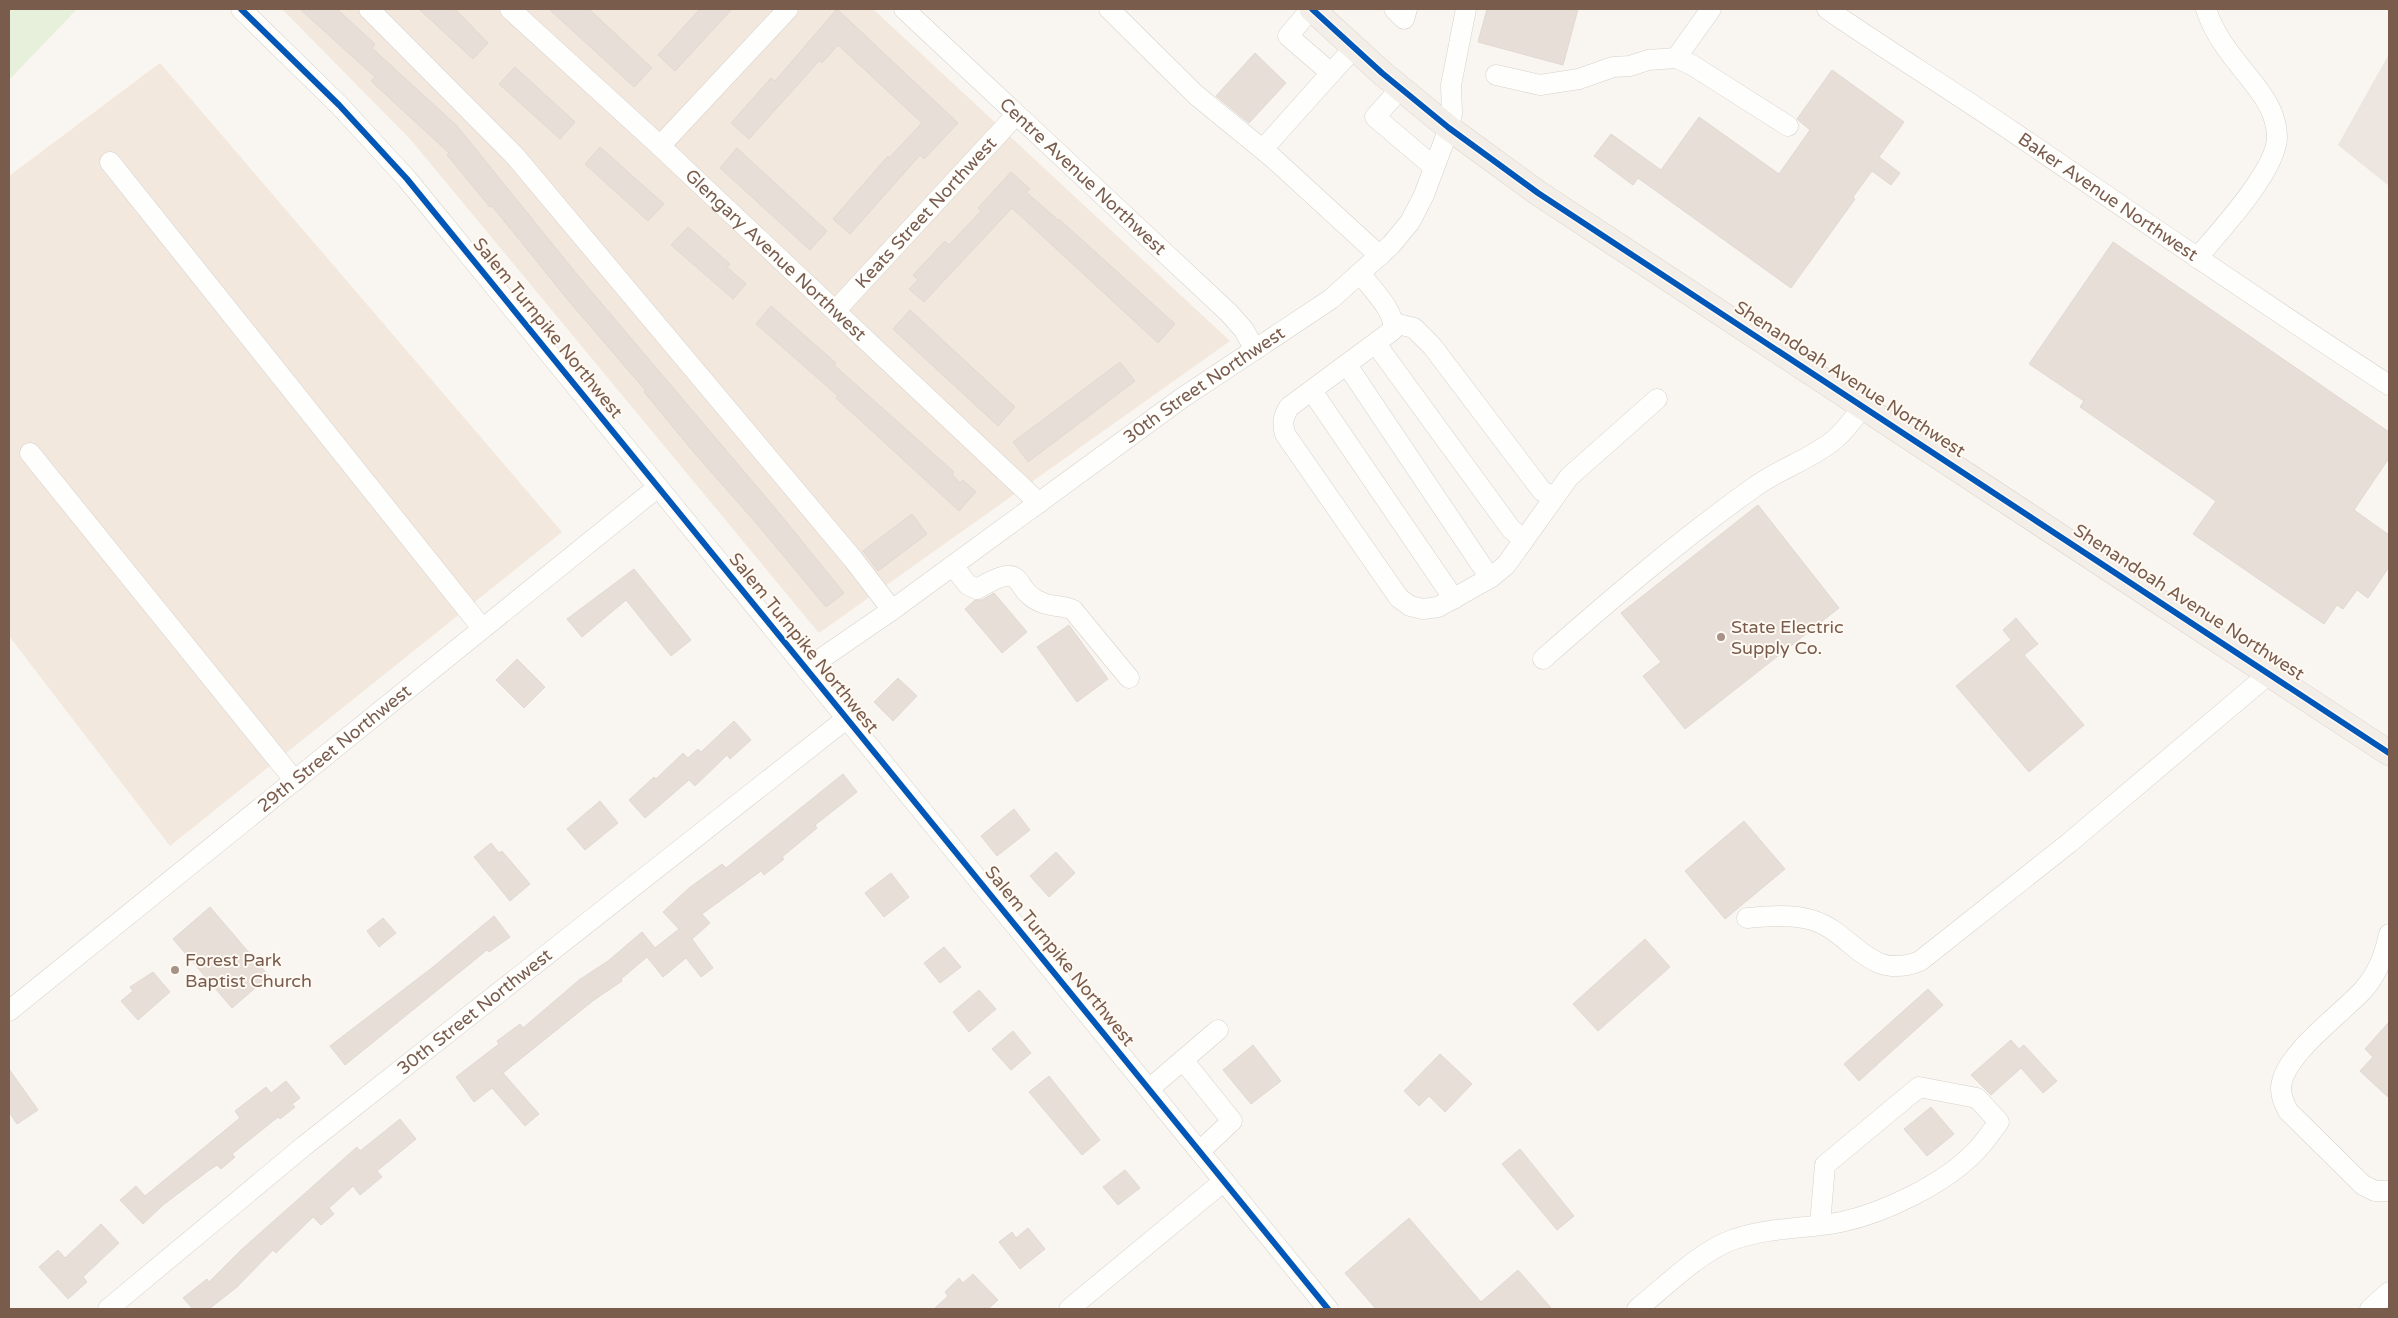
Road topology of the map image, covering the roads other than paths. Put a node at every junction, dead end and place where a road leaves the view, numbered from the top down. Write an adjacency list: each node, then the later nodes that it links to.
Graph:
1 (369, 9): 46 (street)
2 (510, 9): 22 (street, Glengary Avenue Northwest)
3 (788, 9): 22 (street)
4 (904, 9): 19 (street, Centre Avenue Northwest)
5 (1109, 9): 23 (street)
6 (1311, 9): 14 (main road, Shenandoah Avenue Northwest); 16 (street)
7 (1394, 9): 8 (street)
8 (1407, 9)
9 (1466, 9): 21 (street, 30th Street Northwest)
10 (1708, 9): 15 (street)
11 (1827, 9): 27 (street, Baker Avenue Northwest)
12 (2206, 9): 27 (street)
13 (251, 12): 39 (street, Salem Turnpike Northwest)
14 (1354, 48): 16 (street); 18 (main road, Shenandoah Avenue Northwest)
15 (1676, 58): 17 (street); 20 (street)
16 (1331, 74): 23 (street)
17 (1496, 75)
18 (1401, 88): 21 (main road, Shenandoah Avenue Northwest); 25 (street)
19 (1016, 115): 29 (street, Keats Street Northwest); 32 (street, Centre Avenue Northwest)
20 (1788, 126)
21 (1450, 128): 25 (street, 30th Street Northwest); 37 (main road, Shenandoah Avenue Northwest)
22 (660, 146): 29 (street, Glengary Avenue Northwest)
23 (1263, 149): 26 (street)
24 (110, 162): 47 (street)
25 (1434, 167): 26 (street, 30th Street Northwest)
26 (1380, 256): 28 (street, 30th Street Northwest)
27 (2197, 258): 34 (street, Baker Avenue Northwest)
28 (1360, 274): 30 (street); 32 (street, 30th Street Northwest)
29 (835, 311): 41 (street, Glengary Avenue Northwest)
30 (1394, 323): 31 (street); 40 (street)
31 (1376, 344): 33 (street); 42 (street)
32 (1254, 350): 41 (street, 30th Street Northwest)
33 (1347, 365): 35 (street); 44 (street)
34 (2389, 385)
35 (1312, 390): 45 (street); 45 (street)
36 (1657, 399): 40 (street)
37 (1864, 405): 48 (street); 50 (main road, Shenandoah Avenue Northwest)
38 (30, 453): 54 (street)
39 (658, 487): 47 (street, 29th Street Northwest); 49 (street, Salem Turnpike Northwest)
40 (1553, 496): 42 (street)
41 (1039, 503): 43 (street, 30th Street Northwest)
42 (1524, 540): 44 (street)
43 (953, 566): 46 (street, 30th Street Northwest); 51 (street)
44 (1490, 578): 45 (street)
45 (1454, 599)
46 (892, 610): 49 (street, 30th Street Northwest)
47 (482, 628): 54 (street, 29th Street Northwest)
48 (1543, 659)
49 (806, 669): 52 (street, Salem Turnpike Northwest)
50 (2270, 673): 53 (main road, Shenandoah Avenue Northwest); 55 (street)
51 (1129, 678)
52 (846, 719): 60 (street, Salem Turnpike Northwest); 66 (street, 30th Street Northwest)
53 (2387, 746)
54 (295, 782): 57 (street, 29th Street Northwest)
55 (1747, 918)
56 (2389, 934): 63 (street)
57 (9, 1011)
58 (1218, 1030): 59 (street)
59 (1183, 1060): 60 (street); 61 (street)
60 (1149, 1089): 61 (street, Salem Turnpike Northwest)
61 (1200, 1151): 62 (street, Salem Turnpike Northwest)
62 (1224, 1181): 67 (street); 68 (street, Salem Turnpike Northwest)
63 (2389, 1191)
64 (1820, 1225): 64 (street); 69 (street)
65 (2389, 1292): 70 (street)
66 (108, 1309)
67 (1070, 1309)
68 (1328, 1309)
69 (1638, 1309)
70 (2370, 1309)

